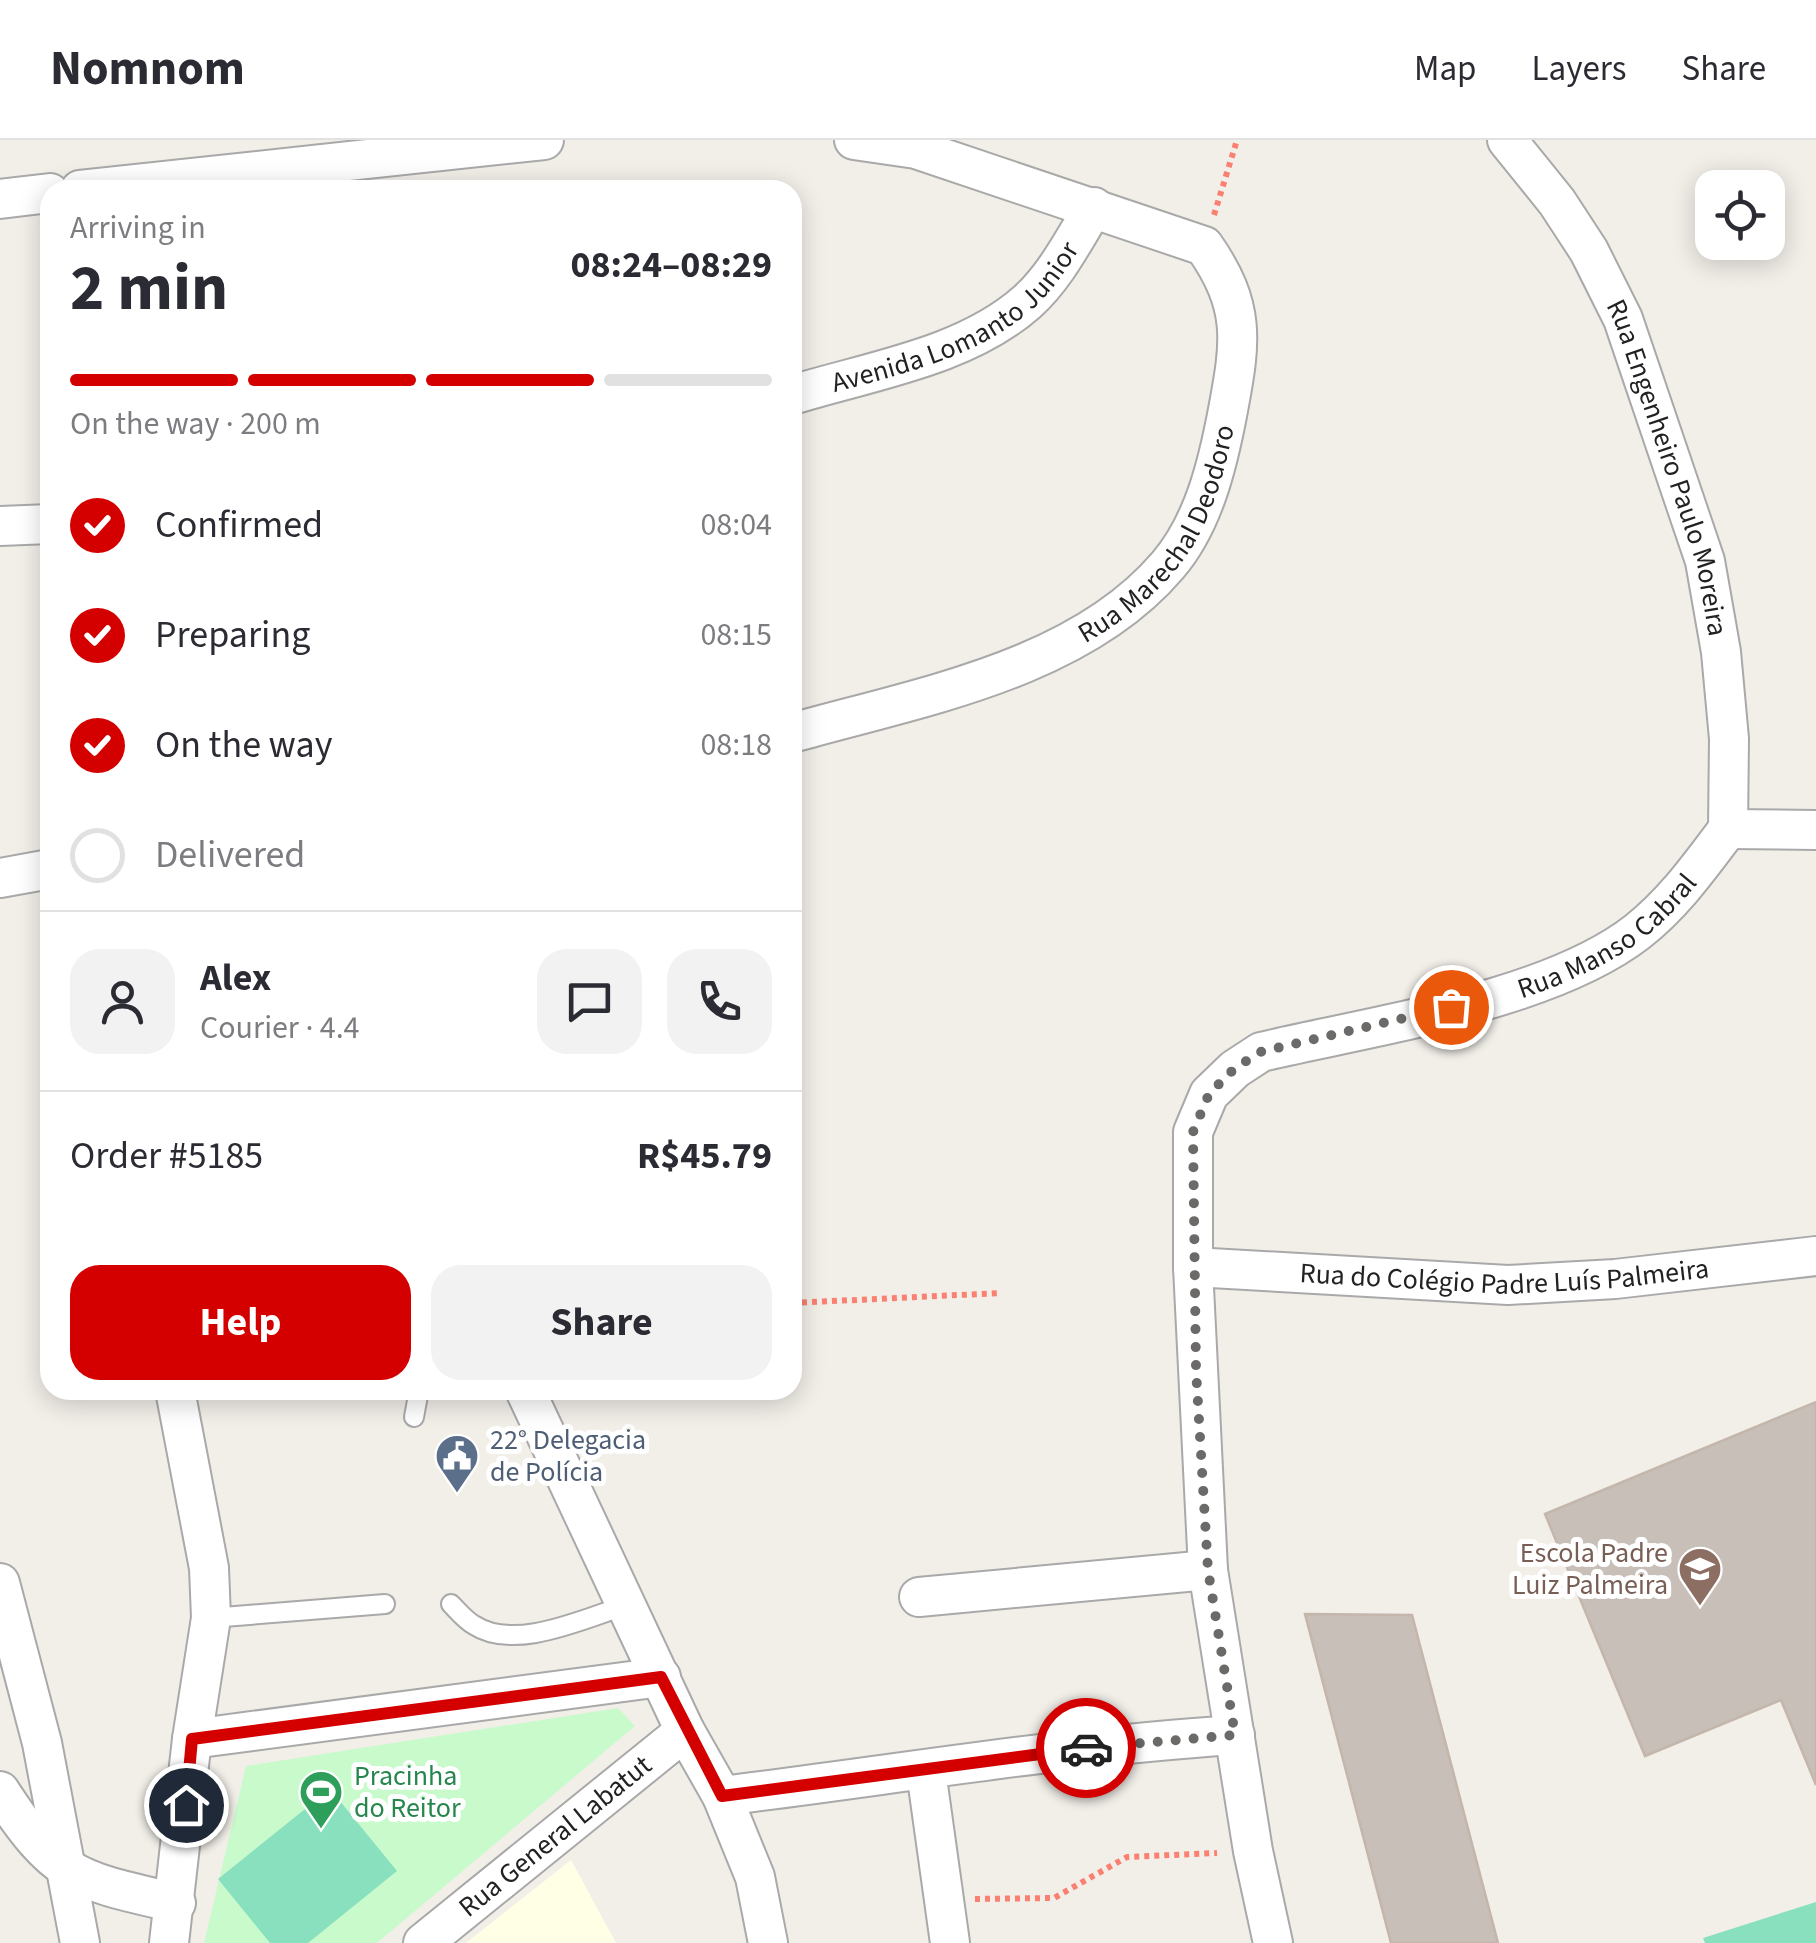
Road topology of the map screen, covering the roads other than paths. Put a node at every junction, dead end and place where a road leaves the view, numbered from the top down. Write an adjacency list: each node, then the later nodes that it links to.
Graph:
1 (544, 140): 4 (street)
2 (854, 140): 7 (street)
3 (1507, 140): 13 (street, Rua Engenheiro Paulo Moreira)
4 (173, 180)
5 (40, 194): 6 (street)
6 (0, 199)
7 (1094, 208): 8 (street, Avenida Lomanto Junior); 11 (street, Rua Marechal Deodoro)
8 (802, 392)
9 (40, 524): 10 (street)
10 (0, 526)
11 (802, 731)
12 (1808, 822): 13 (street)
13 (1728, 829): 17 (street, Rua Manso Cabral)
14 (40, 872): 15 (street)
15 (0, 878)
16 (1816, 1256): 17 (street, Rua do Colégio Padre Luís Palmeira)
17 (1192, 1267): 22 (street)
18 (177, 1400): 28 (street)
19 (417, 1400): 21 (lane)
20 (530, 1400): 27 (street)
21 (414, 1418)
22 (1208, 1570): 24 (street); 31 (street)
23 (0, 1583): 36 (street)
24 (919, 1597)
25 (385, 1604): 28 (lane)
26 (451, 1604): 27 (lane)
27 (627, 1605): 29 (street)
28 (211, 1618): 32 (street)
29 (661, 1677): 30 (street); 32 (street)
30 (686, 1731): 35 (street); 40 (street, Rua General Labatut)
31 (1235, 1735): 33 (street); 43 (street)
32 (192, 1739): 37 (street)
33 (926, 1771): 35 (street); 42 (street)
34 (0, 1791): 36 (street)
35 (722, 1796): 41 (street)
36 (68, 1873): 37 (street); 38 (street)
37 (176, 1903): 39 (street)
38 (80, 1943)
39 (169, 1943)
40 (424, 1943)
41 (768, 1943)
42 (950, 1943)
43 (1273, 1943)

